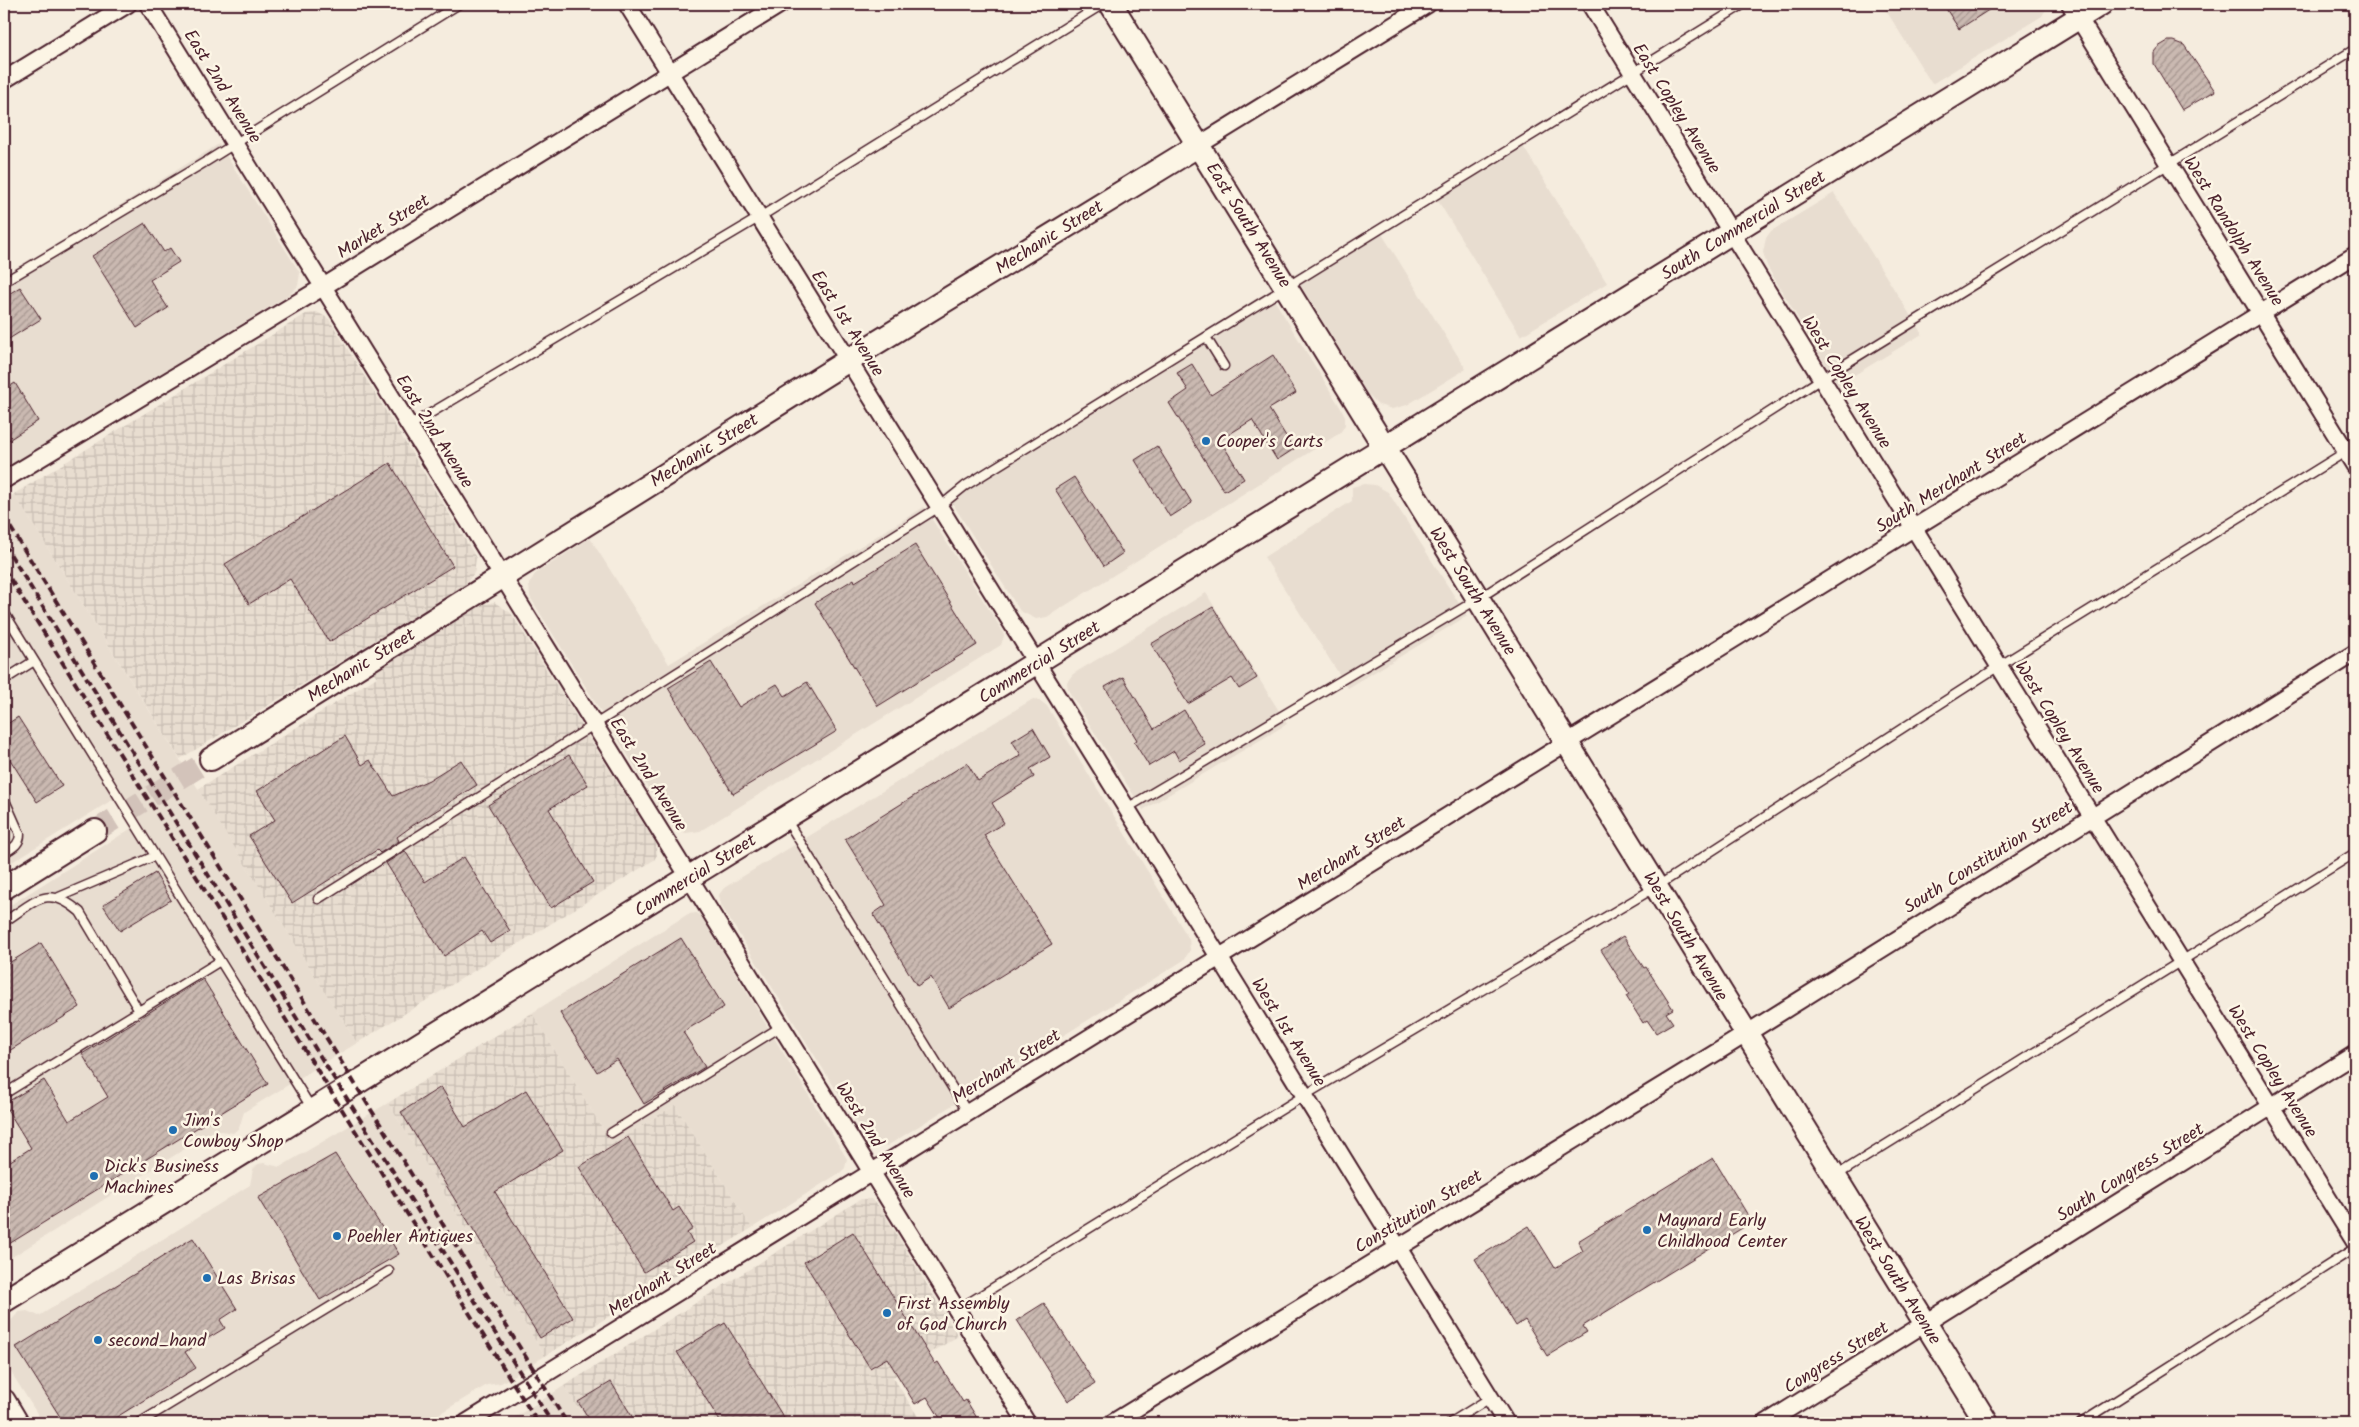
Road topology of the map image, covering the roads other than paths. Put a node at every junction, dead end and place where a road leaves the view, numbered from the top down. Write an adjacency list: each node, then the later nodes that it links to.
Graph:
1 (128, 4): 16 (street)
2 (148, 4): 17 (street, East 2nd Avenue)
3 (459, 4): 17 (lane)
4 (626, 4): 14 (street, East 1st Avenue)
5 (781, 4): 14 (street, Market Street)
6 (1103, 4): 20 (lane)
7 (1111, 4): 18 (main road, East South Avenue)
8 (1428, 4): 18 (street)
9 (1590, 4): 15 (street, East Copley Avenue)
10 (1744, 4): 15 (lane)
11 (2101, 4): 12 (main road, South Commercial Street)
12 (2074, 11): 19 (street, West Randolph Avenue); 21 (main road, South Commercial Street)
13 (2355, 49): 19 (lane)
14 (669, 72): 20 (street, East 1st Avenue); 25 (street, Market Street)
15 (1632, 73): 21 (street, East Copley Avenue); 24 (lane)
16 (4, 80)
17 (235, 143): 23 (lane); 25 (street, East 2nd Avenue)
18 (1199, 145): 24 (main road, East South Avenue); 28 (main road, Mechanic Street)
19 (2169, 164): 26 (street, West Randolph Avenue); 30 (lane)
20 (760, 217): 28 (street, East 1st Avenue); 31 (lane)
21 (1731, 232): 30 (street, West Copley Avenue); 32 (main road, South Commercial Street)
22 (2355, 255): 26 (street, South Merchant Street)
23 (4, 282)
24 (1287, 286): 27 (lane); 32 (main road, East South Avenue)
25 (323, 287): 31 (street, East 2nd Avenue); 35 (street, Market Street)
26 (2261, 313): 33 (street, West Randolph Avenue); 37 (street, South Merchant Street)
27 (1206, 336): 29 (lane); 36 (lane)
28 (848, 361): 36 (street, East 1st Avenue); 38 (main road, Mechanic Street)
29 (1224, 366)
30 (1821, 378): 37 (street, West Copley Avenue); 39 (lane)
31 (409, 426): 38 (street, East 2nd Avenue)
32 (1385, 447): 39 (main road, West South Avenue); 43 (main road, Commercial Street)
33 (2351, 449): 34 (street, West Randolph Avenue); 44 (lane)
34 (2355, 466)
35 (4, 480)
36 (939, 507): 43 (street, East 1st Avenue); 46 (lane)
37 (1914, 528): 44 (street, West Copley Avenue); 47 (street, South Merchant Street)
38 (502, 576): 46 (street, East 2nd Avenue); 48 (main road, Mechanic Street)
39 (1478, 599): 47 (main road, West South Avenue); 50 (lane)
40 (4, 612): 42 (lane)
41 (2355, 653): 51 (street, South Constitution Street)
42 (34, 661): 45 (lane); 56 (lane)
43 (1036, 663): 50 (street, West 1st Avenue); 52 (main road, Commercial Street)
44 (1999, 666): 51 (street, West Copley Avenue); 58 (lane)
45 (4, 680)
46 (594, 724): 57 (street, East 2nd Avenue); 61 (lane)
47 (1568, 742): 58 (main road, West South Avenue); 63 (street, Merchant Street)
48 (211, 759)
49 (4, 798): 55 (lane)
50 (1127, 808): 63 (street, West 1st Avenue)
51 (2092, 816): 64 (street, West Copley Avenue); 68 (street, South Constitution Street)
52 (786, 818): 57 (main road, Commercial Street); 74 (lane)
53 (94, 831): 59 (main road)
54 (2355, 853): 64 (lane)
55 (4, 854)
56 (155, 856): 60 (lane); 65 (lane)
57 (690, 877): 67 (street, West 2nd Avenue); 73 (main road, Commercial Street)
58 (1656, 887): 68 (main road, West South Avenue); 71 (lane)
59 (4, 888)
60 (59, 897): 62 (lane); 66 (lane)
61 (318, 899)
62 (4, 922)
63 (1220, 957): 71 (street, West 1st Avenue); 74 (street, Merchant Street)
64 (2181, 960): 72 (street, West Copley Avenue); 77 (lane)
65 (220, 961): 66 (lane); 73 (lane)
66 (139, 1011): 70 (lane)
67 (782, 1026): 75 (lane); 76 (street, West 2nd Avenue)
68 (1746, 1034): 77 (main road, West South Avenue); 79 (street, Constitution Street)
69 (2355, 1054): 72 (street, South Congress Street)
70 (4, 1094)
71 (1305, 1095): 79 (street, West 1st Avenue); 83 (lane)
72 (2271, 1106): 78 (street, West Copley Avenue); 84 (street, South Congress Street)
73 (312, 1110): 82 (main road, Commercial Street)
74 (968, 1112): 76 (street, Merchant Street)
75 (611, 1133)
76 (872, 1172): 83 (street, West 2nd Avenue); 89 (street, Merchant Street)
77 (1834, 1176): 84 (main road, West South Avenue)
78 (2355, 1242)
79 (1398, 1247): 85 (street, West 1st Avenue); 91 (street, Constitution Street)
80 (2355, 1248): 96 (lane)
81 (388, 1271): 88 (lane)
82 (4, 1301)
83 (957, 1310): 90 (street, West 2nd Avenue)
84 (1926, 1325): 94 (street, Congress Street); 95 (main road, West South Avenue)
85 (1490, 1398): 92 (lane); 93 (street, West 1st Avenue)
86 (4, 1401): 87 (main road)
87 (17, 1423)
88 (139, 1423)
89 (466, 1423)
90 (1027, 1423)
91 (1112, 1423)
92 (1450, 1423)
93 (1506, 1423)
94 (1766, 1423)
95 (1987, 1423)
96 (2081, 1423)

